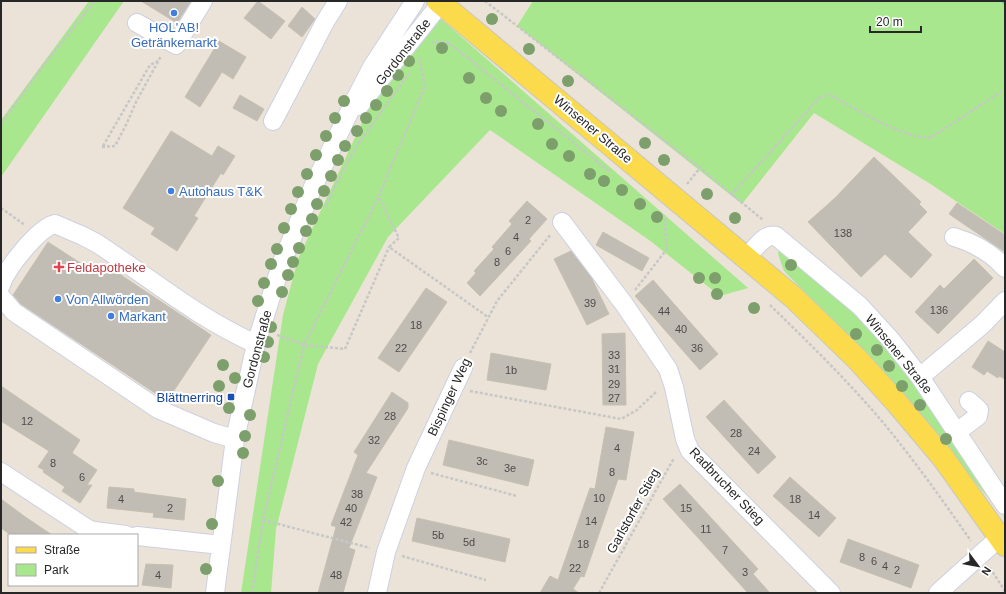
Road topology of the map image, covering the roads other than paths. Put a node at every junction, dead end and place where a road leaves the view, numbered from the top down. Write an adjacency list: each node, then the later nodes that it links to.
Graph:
1 (203, 1): 5 (street)
2 (338, 1): 7 (street)
3 (415, 1): 6 (street, Gordonstraße)
4 (440, 2): 6 (street, Gordonstraße); 10 (main road, Winsener Straße)
5 (137, 23)
6 (348, 118): 15 (street, Gordonstraße)
7 (273, 121)
8 (562, 222): 29 (street, Radbrucher Stieg)
9 (954, 237): 11 (street)
10 (747, 257): 17 (street, Winsener Straße); 25 (main road, Winsener Straße)
11 (1005, 268)
12 (1, 285): 15 (street)
13 (1, 297): 20 (street)
14 (1005, 301): 17 (street)
15 (256, 344): 20 (street, Gordonstraße)
16 (463, 368): 28 (street, Bispinger Weg)
17 (920, 377): 19 (street, Winsener Straße)
18 (969, 401): 19 (street)
19 (957, 432): 22 (street, Winsener Straße)
20 (235, 439): 26 (street, Gordonstraße)
21 (1, 472): 23 (street)
22 (1005, 505)
23 (118, 534)
24 (138, 536): 26 (street)
25 (1002, 541): 30 (street)
26 (221, 546): 27 (street, Gordonstraße)
27 (215, 593)
28 (377, 593)
29 (831, 593)
30 (938, 593)

